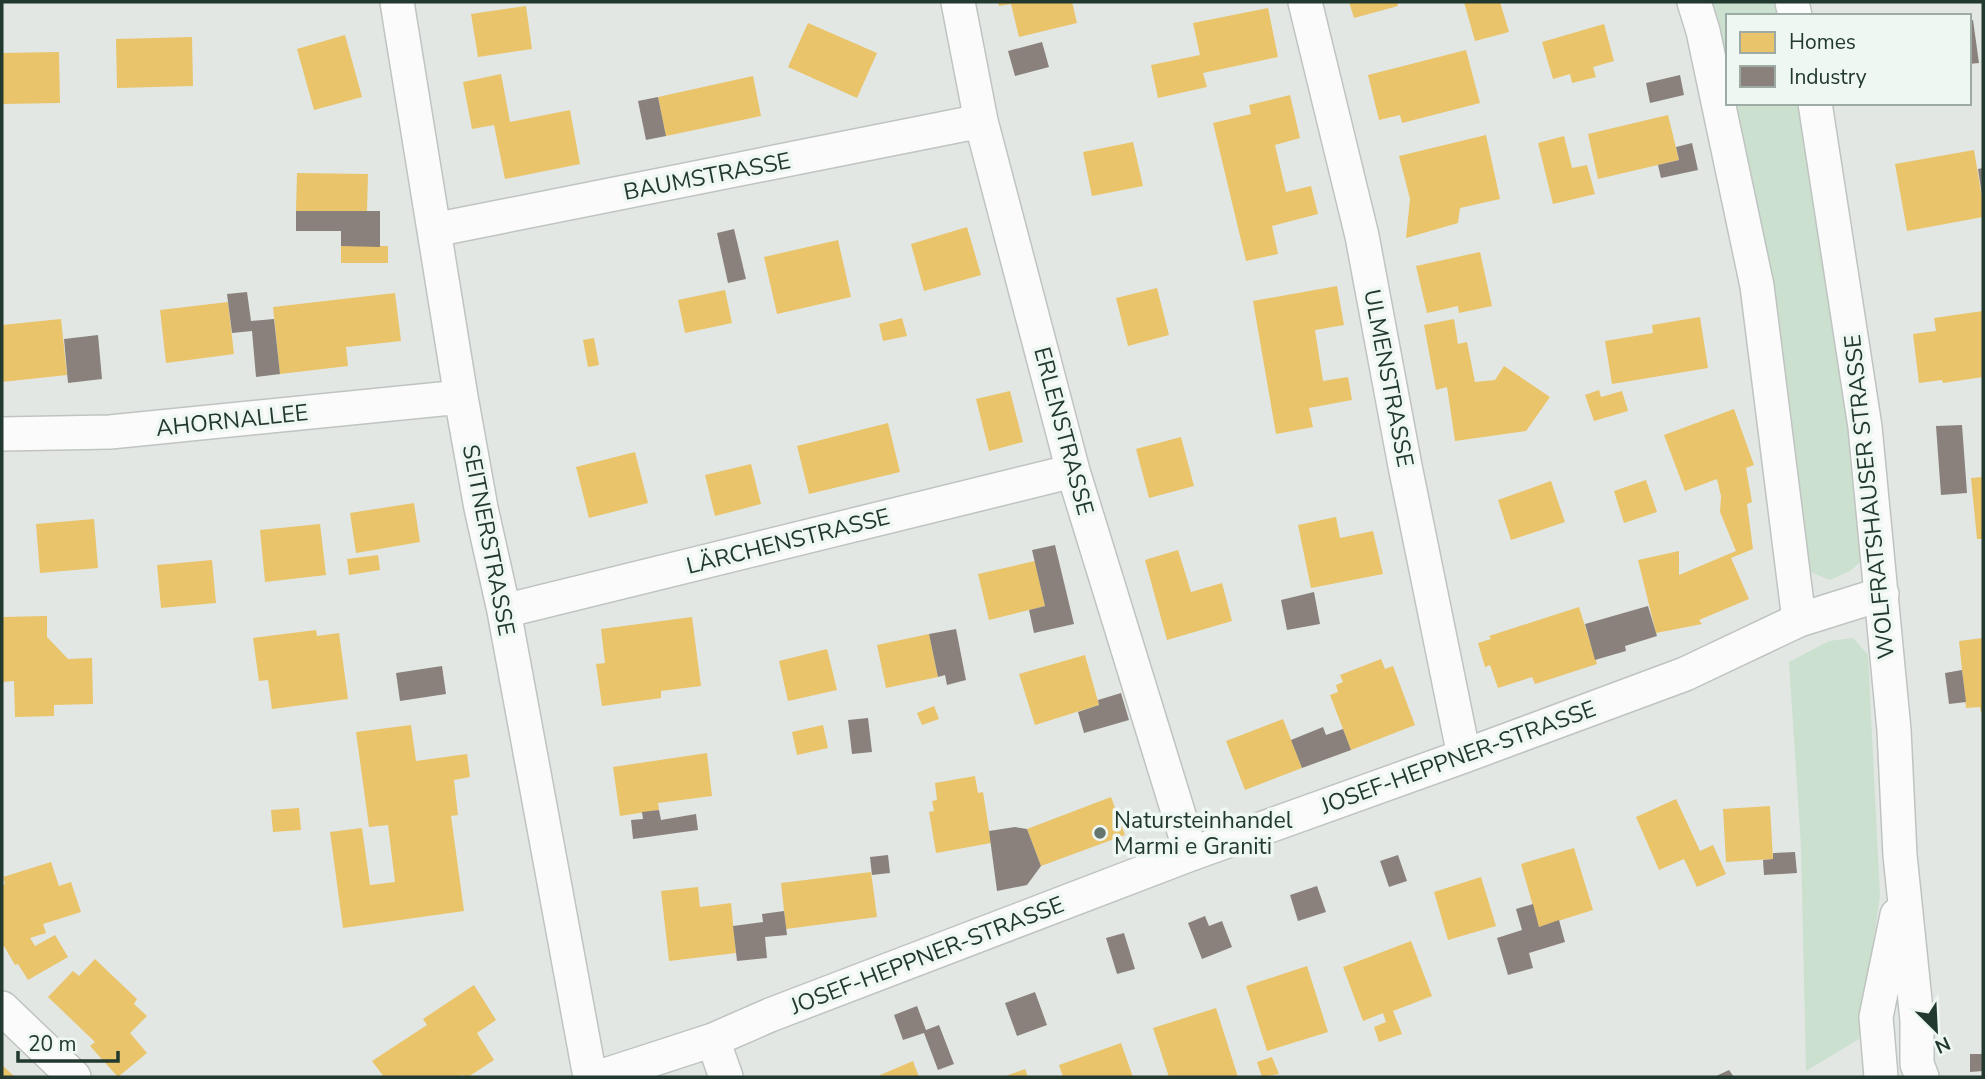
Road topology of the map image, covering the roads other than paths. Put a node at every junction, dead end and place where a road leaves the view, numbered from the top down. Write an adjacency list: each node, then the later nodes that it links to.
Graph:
1 (397, 2): 7 (street, SEITNERSTRASSE)
2 (958, 2): 6 (street, ERLENSTRASSE)
3 (1305, 2): 14 (street, ULMENSTRASSE)
4 (1694, 2): 13 (street)
5 (1815, 105): 11 (street, WOLFRATSHAUSER STRASSE)
6 (981, 121): 7 (street, BAUMSTRASSE); 10 (street, ERLENSTRASSE)
7 (433, 230): 8 (street, SEITNERSTRASSE)
8 (461, 397): 9 (street, AHORNALLEE); 12 (street, SEITNERSTRASSE)
9 (2, 433)
10 (1073, 471): 12 (street, LÄRCHENSTRASSE); 15 (street, ERLENSTRASSE)
11 (1882, 594): 13 (street, JOSEF-HEPPNER-STRASSE); 16 (street, WOLFRATSHAUSER STRASSE)
12 (504, 611): 22 (street, SEITNERSTRASSE)
13 (1799, 620): 14 (street, JOSEF-HEPPNER-STRASSE)
14 (1464, 756): 15 (street, JOSEF-HEPPNER-STRASSE)
15 (1191, 854): 18 (street, JOSEF-HEPPNER-STRASSE)
16 (1903, 892): 19 (street, WOLFRATSHAUSER STRASSE); 20 (street, WOLFRATSHAUSER STRASSE)
17 (2, 1009): 21 (street)
18 (713, 1040): 23 (street, JOSEF-HEPPNER-STRASSE); 24 (street)
19 (1919, 1071): 20 (street)
20 (1875, 1076)
21 (74, 1077)
22 (590, 1077)
23 (599, 1077)
24 (726, 1077)

